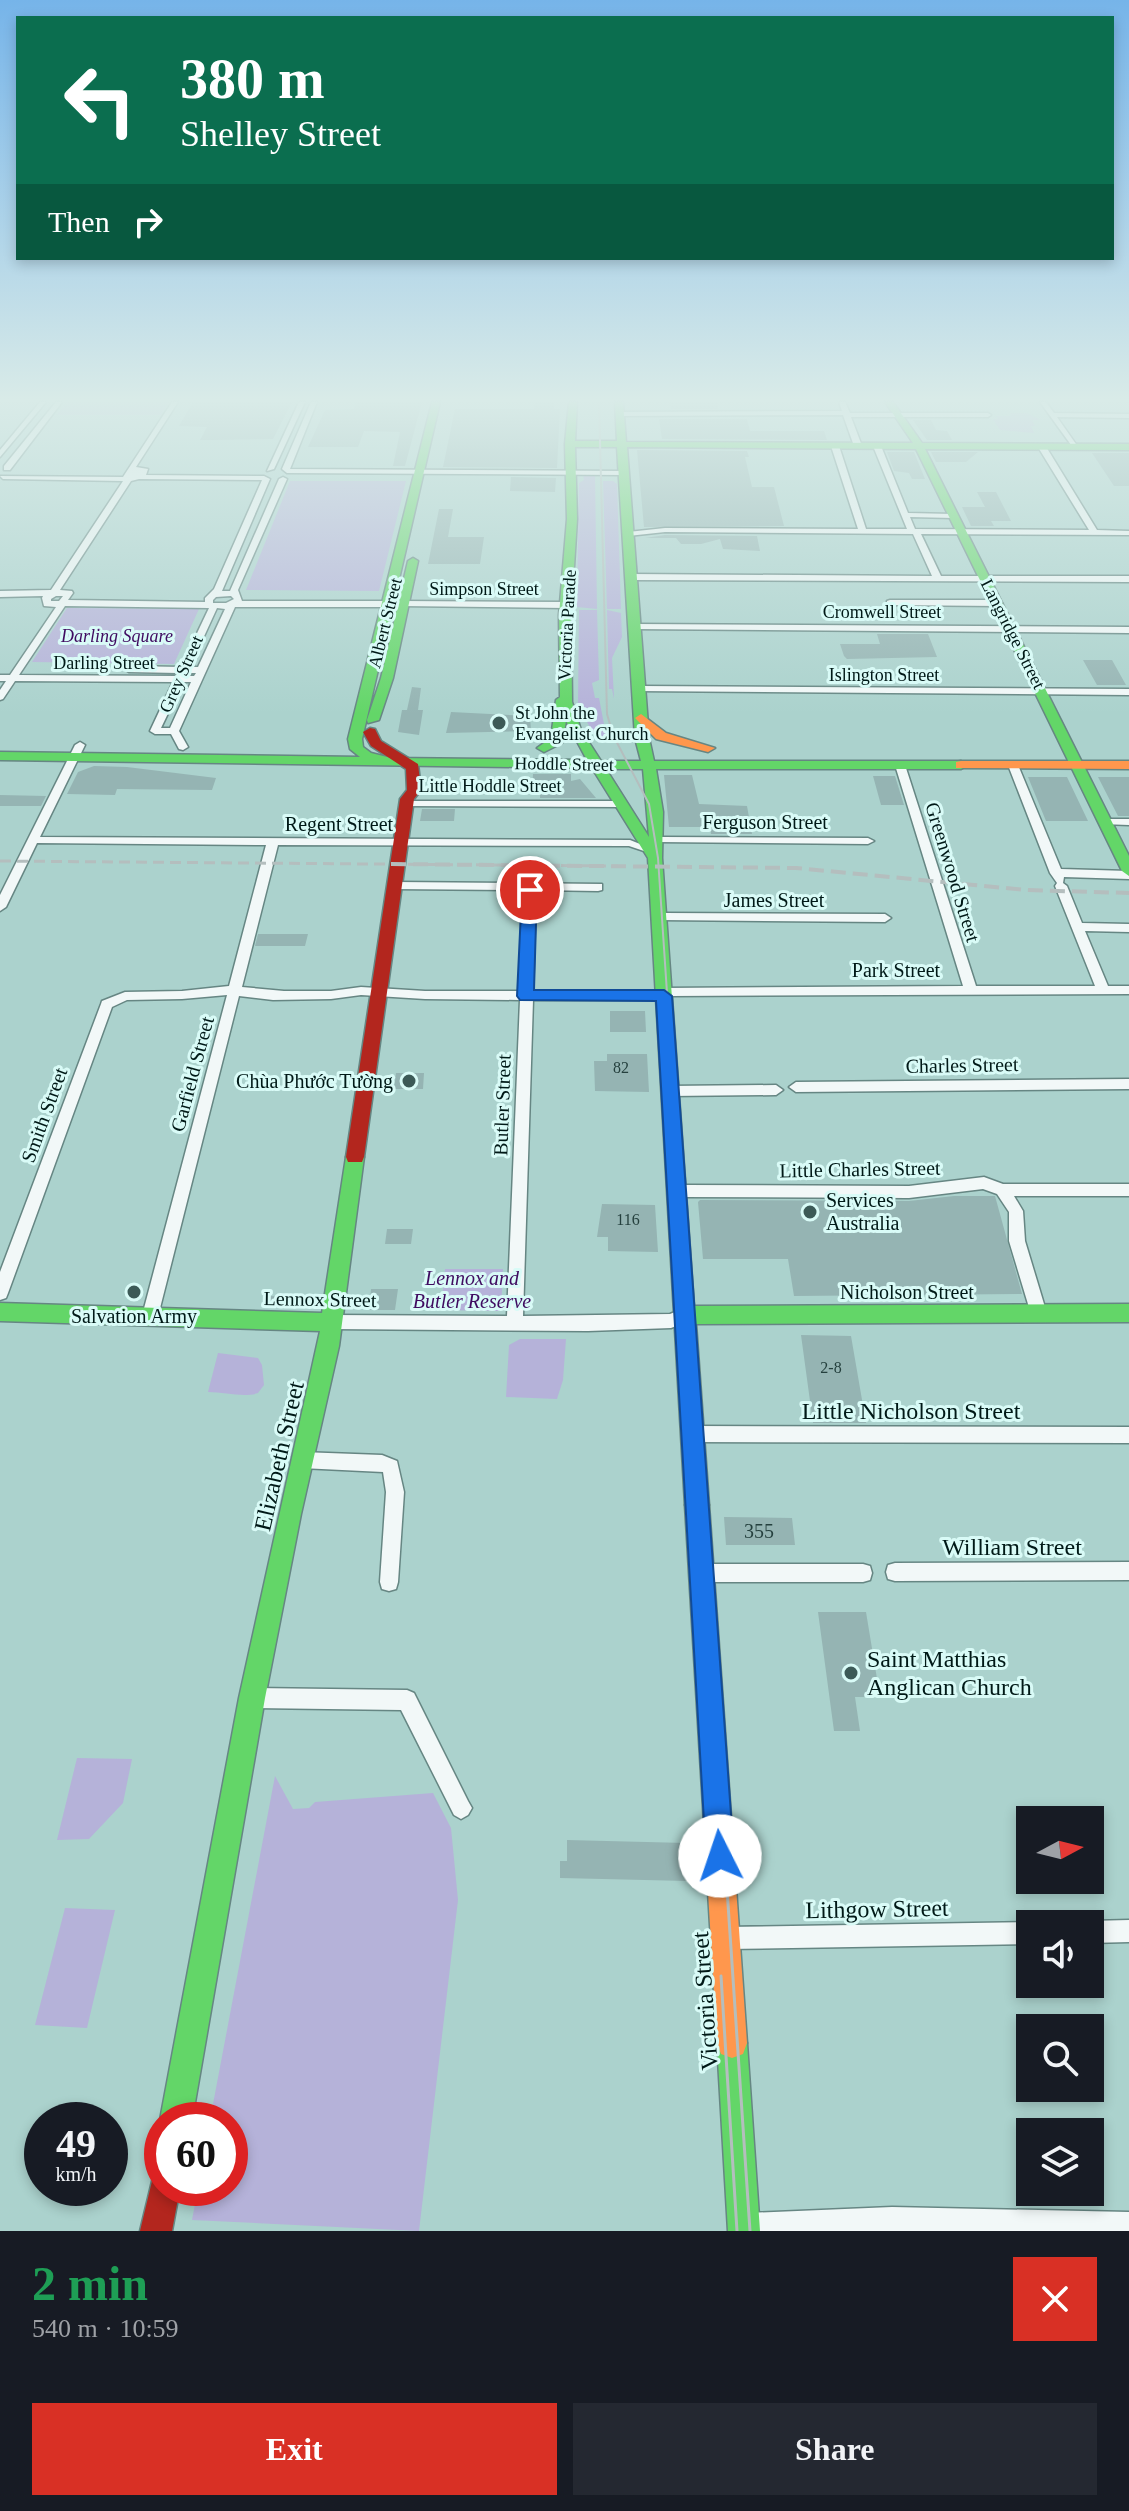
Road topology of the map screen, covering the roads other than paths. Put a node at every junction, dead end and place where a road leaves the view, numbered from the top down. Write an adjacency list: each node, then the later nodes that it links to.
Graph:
1 (114, 506): 18 (street)
2 (253, 506): 19 (street, Grey Street)
3 (272, 506): 20 (street, Grey Street)
4 (419, 506): 32 (main road, Albert Street)
5 (571, 506): 33 (main road, Victoria Parade)
6 (626, 506): 17 (main road)
7 (855, 506): 13 (street)
8 (900, 506): 11 (street)
9 (949, 506): 12 (main road, Langridge Street)
10 (1078, 506): 15 (street)
11 (905, 515): 12 (street); 14 (street)
12 (958, 524): 14 (street); 15 (street); 25 (main road, Langridge Street)
13 (863, 531): 14 (street); 17 (street)
14 (914, 532): 24 (street)
15 (1095, 533): 16 (street)
16 (1129, 533)
17 (628, 534): 23 (main road)
18 (88, 547): 27 (street); 28 (street)
19 (234, 553): 20 (street); 21 (street, Grey Street)
20 (251, 553): 22 (street, Grey Street)
21 (226, 572): 22 (street); 30 (street, Grey Street)
22 (243, 572): 31 (street, Grey Street)
23 (631, 577): 24 (street); 39 (main road)
24 (937, 577): 25 (street)
25 (985, 578): 26 (street); 37 (main road, Langridge Street)
26 (1129, 579)
27 (53, 593): 28 (street); 29 (street); 38 (street)
28 (68, 593): 30 (street); 35 (street)
29 (0, 594)
30 (213, 600): 31 (street); 31 (street); 35 (street); 40 (street, Grey Street)
31 (234, 600): 32 (street, Simpson Street); 41 (street, Grey Street)
32 (396, 600): 33 (street, Simpson Street); 55 (main road, Albert Street)
33 (566, 601): 48 (main road, Victoria Parade)
34 (0, 603): 38 (street)
35 (62, 603): 38 (street); 44 (street)
36 (890, 603): 37 (street)
37 (998, 603): 42 (main road, Langridge Street)
38 (46, 604): 44 (street)
39 (635, 627): 42 (street, Cromwell Street); 47 (main road)
40 (201, 629): 41 (street, Grey Street); 45 (street, Grey Street)
41 (218, 629): 46 (street, Grey Street)
42 (1012, 629): 43 (street, Cromwell Street); 49 (main road, Langridge Street)
43 (1129, 630)
44 (10, 671): 45 (street, Darling Street); 51 (street)
45 (180, 674): 46 (street, Darling Street); 53 (street, Grey Street)
46 (199, 674): 53 (street, Grey Street)
47 (640, 689): 49 (street, Islington Street); 52 (main road)
48 (564, 691): 56 (main road); 57 (main road, Victoria Parade)
49 (1043, 692): 50 (street, Islington Street); 64 (main road, Langridge Street)
50 (1129, 692)
51 (0, 697)
52 (641, 718): 58 (main road); 62 (main road)
53 (178, 739): 55 (main road, Hoddle Street); 60 (main road, Hoddle Street)
54 (0, 744): 60 (main road, Hoddle Street)
55 (362, 745): 63 (main road, Hoddle Street); 65 (main road)
56 (544, 748): 57 (main road, Hoddle Street); 63 (main road, Hoddle Street)
57 (586, 748): 62 (main road, Hoddle Street); 66 (main road, Victoria Street)
58 (708, 748): 62 (main road, Hoddle Street); 64 (main road, Hoddle Street)
59 (1129, 750): 64 (main road, Hoddle Street)
60 (77, 751): 61 (main road, Hoddle Street); 65 (main road, Hoddle Street); 75 (street)
61 (0, 756)
62 (647, 756): 66 (main road, Hoddle Street); 67 (main road, Hoddle Street); 74 (main road, Victoria Street)
63 (393, 757): 65 (main road, Hoddle Street); 66 (main road, Hoddle Street); 70 (main road, Elizabeth Street)
64 (1075, 758): 68 (main road, Hoddle Street); 69 (main road, Hoddle Street); 72 (main road, Langridge Street)
65 (321, 760)
66 (596, 764): 71 (main road, Victoria Street)
67 (900, 765): 68 (main road, Hoddle Street); 91 (street, Greenwood Street)
68 (1013, 765): 81 (street)
69 (1129, 765)
70 (407, 802): 71 (street, Little Hoddle Street); 78 (main road, Elizabeth Street)
71 (622, 804): 79 (main road, Victoria Street)
72 (1105, 822): 73 (street); 80 (main road, Langridge Street)
73 (1129, 822)
74 (660, 832): 77 (street, Ferguson Street); 79 (main road, Victoria Street); 86 (main road)
75 (32, 840): 76 (street, Regent Street); 85 (street)
76 (273, 841): 78 (street, Regent Street); 95 (street, Garfield Street)
77 (868, 841)
78 (402, 842): 79 (street, Regent Street); 82 (main road, Elizabeth Street)
79 (647, 848): 90 (main road, Victoria Street)
80 (1129, 873): 81 (street)
81 (1059, 880): 88 (street)
82 (396, 886): 83 (street); 96 (main road, Elizabeth Street)
83 (530, 886): 84 (street); 97 (street, Butler Street)
84 (598, 887)
85 (0, 907)
86 (664, 917): 87 (street, James Street); 90 (main road)
87 (885, 918)
88 (1079, 927): 89 (street); 92 (street)
89 (1129, 928)
90 (660, 940): 94 (main road, Victoria Street)
91 (969, 990): 92 (street, Park Street); 94 (street, Park Street)
92 (1103, 990): 93 (street, Park Street)
93 (1129, 990)
94 (664, 994): 97 (street, Park Street); 102 (main road, Victoria Street)
95 (234, 995): 96 (street, Park Street); 98 (street, Park Street); 112 (street, Garfield Street)
96 (379, 995): 97 (street, Park Street); 113 (main road, Elizabeth Street)
97 (526, 996): 114 (street, Butler Street)
98 (114, 999): 107 (street, Smith Street)
99 (1129, 1084): 100 (street, Charles Street)
100 (796, 1087)
101 (776, 1090): 102 (street)
102 (669, 1091): 103 (main road, Victoria Street)
103 (673, 1134): 106 (main road); 111 (main road, Victoria Street)
104 (1002, 1190): 105 (street, Little Charles Street); 106 (street, Little Charles Street); 110 (street)
105 (1129, 1190)
106 (685, 1191): 111 (main road)
107 (0, 1293)
108 (0, 1312): 112 (main road, Lennox Street)
109 (1129, 1313): 110 (main road, Nicholson Street)
110 (1039, 1314): 111 (main road, Nicholson Street)
111 (685, 1315): 114 (street, Lennox Street); 115 (main road, Victoria Street); 118 (main road)
112 (150, 1316): 113 (main road, Lennox Street)
113 (332, 1322): 114 (street, Lennox Street); 117 (main road, Elizabeth Street)
114 (515, 1324)
115 (693, 1434): 116 (street, Little Nicholson Street); 118 (main road, Victoria Street)
116 (1129, 1435)
117 (301, 1460): 123 (street); 124 (main road, Elizabeth Street)
118 (699, 1528): 121 (main road, Victoria Street)
119 (1129, 1571): 120 (street, William Street)
120 (895, 1572)
121 (701, 1573): 122 (street); 129 (main road, Victoria Street)
122 (863, 1573)
123 (389, 1582)
124 (252, 1698): 125 (street); 130 (main road, Elizabeth Street)
125 (461, 1808)
126 (1129, 1931): 127 (street)
127 (1104, 1932)
128 (1016, 1933): 129 (street, Lithgow Street)
129 (726, 1938): 133 (main road, Victoria Street)
130 (179, 2102)
131 (161, 2206): 134 (main road)
132 (1129, 2225): 133 (street)
133 (743, 2229)
134 (156, 2231)

